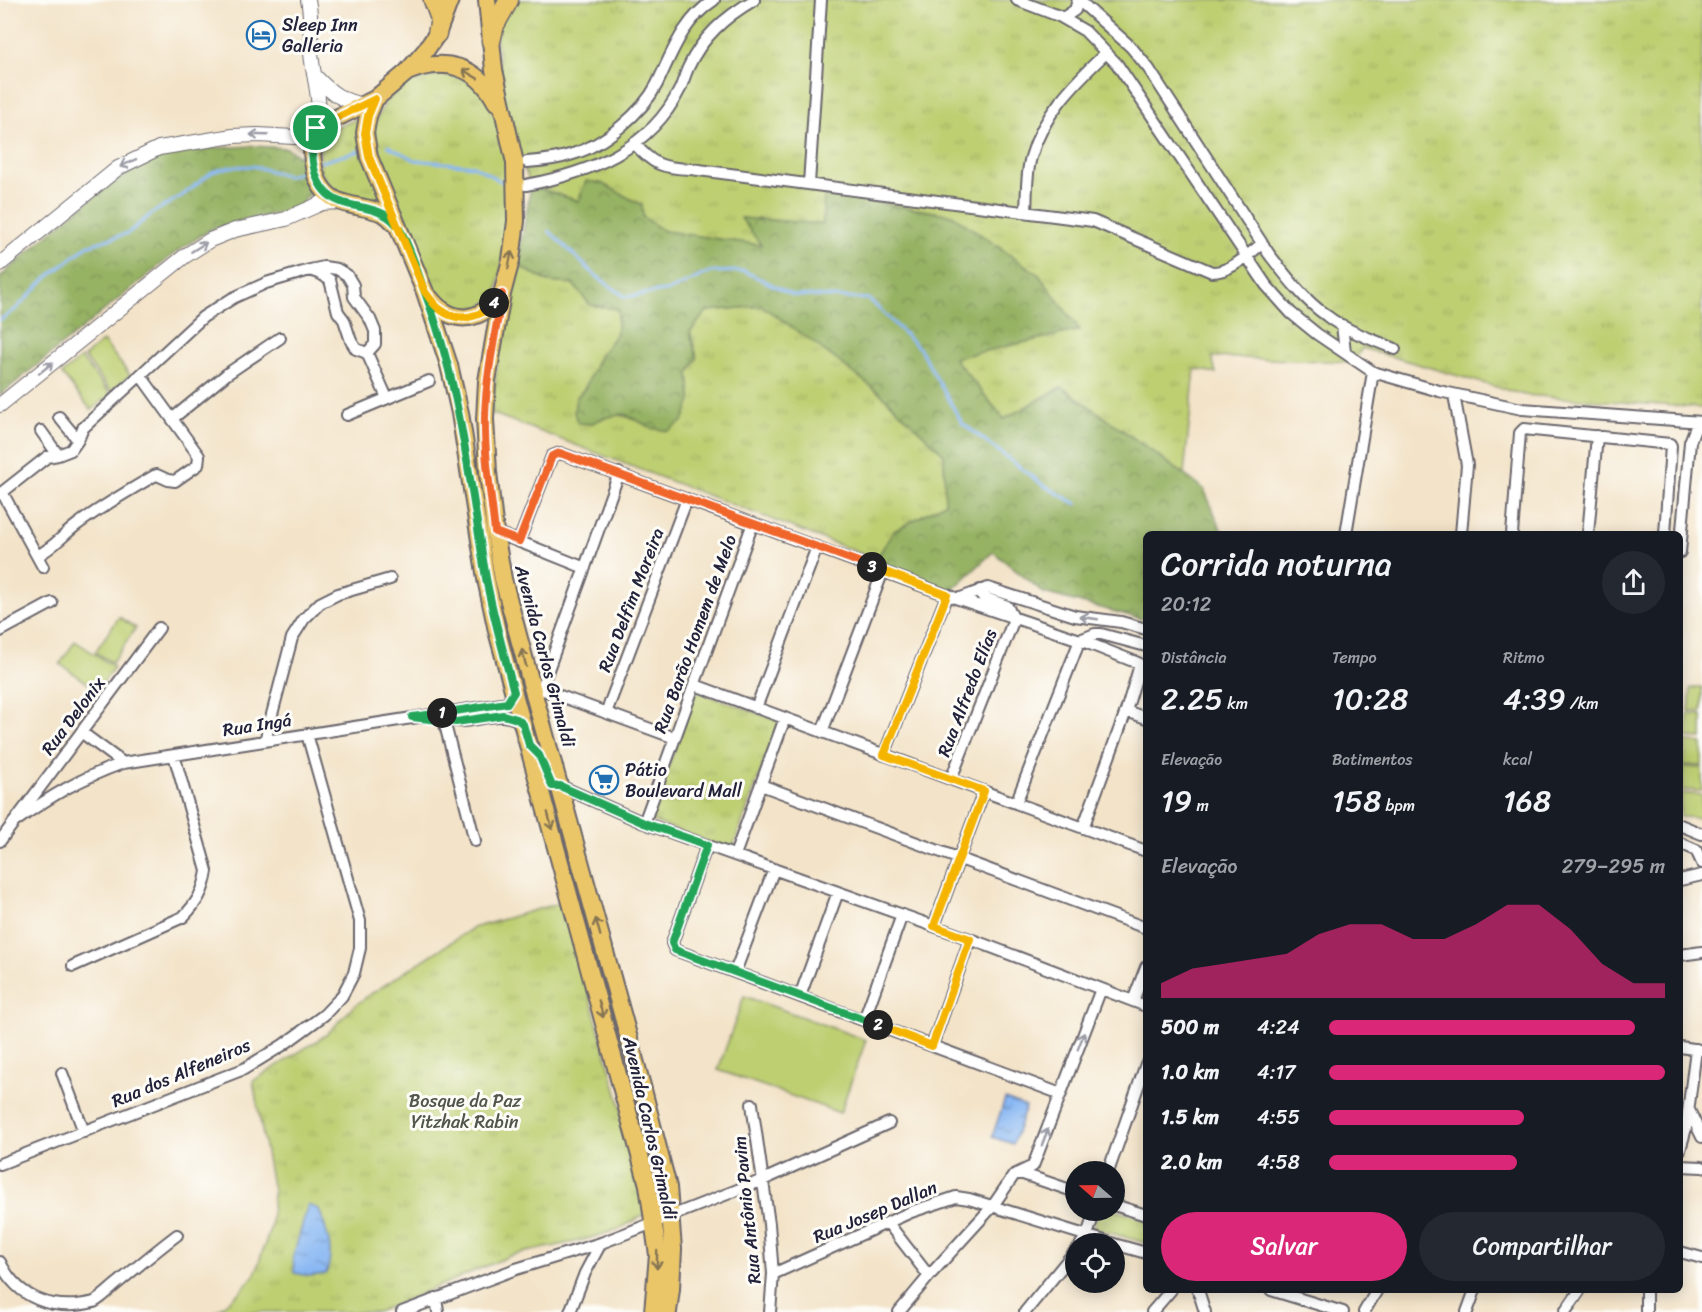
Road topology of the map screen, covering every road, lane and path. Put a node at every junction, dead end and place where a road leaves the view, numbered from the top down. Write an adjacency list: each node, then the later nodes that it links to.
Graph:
1 (308, 0): 16 (street)
2 (433, 0): 12 (highway)
3 (450, 0): 12 (main road)
4 (487, 0): 13 (main road, Avenida Carlos Grimaldi)
5 (509, 0): 13 (highway)
6 (714, 0): 21 (street)
7 (754, 0): 20 (street)
8 (821, 0): 22 (street)
9 (1080, 0): 11 (street); 27 (street)
10 (1023, 1): 11 (street)
11 (1063, 18): 14 (street)
12 (436, 34): 15 (main road)
13 (491, 41): 18 (main road, Avenida Carlos Grimaldi)
14 (1106, 52): 25 (street); 28 (street)
15 (406, 73): 17 (main road); 18 (main road, one-way to 15)
16 (316, 77): 17 (street); 19 (street)
17 (369, 102): 19 (main road); 26 (main road, Avenida Carlos Grimaldi)
18 (505, 119): 32 (main road, Avenida Carlos Grimaldi, one-way to 18)
19 (316, 128): 24 (main road); 29 (street, one-way to 29)
20 (634, 143): 22 (street); 23 (street)
21 (527, 162)
22 (809, 184): 25 (street)
23 (526, 185)
24 (340, 202): 26 (main road); 45 (street, one-way to 24)
25 (1026, 212): 28 (street)
26 (397, 225): 31 (main road, Avenida Carlos Grimaldi)
27 (1262, 244): 28 (street); 33 (street)
28 (1246, 256): 35 (street)
29 (0, 264)
30 (310, 270): 39 (street); 39 (street); 41 (street)
31 (425, 292): 32 (main road); 82 (main road, Avenida Carlos Grimaldi)
32 (502, 294): 64 (main road, Avenida Carlos Grimaldi)
33 (1321, 311): 34 (street); 35 (street)
34 (1342, 325): 37 (street); 38 (street)
35 (1309, 327): 38 (street)
36 (280, 338): 48 (street)
37 (1395, 350)
38 (1345, 352): 40 (street)
39 (368, 353): 44 (street)
40 (1373, 372): 43 (street); 58 (street)
41 (141, 376): 48 (street); 52 (street)
42 (429, 381): 44 (street)
43 (1454, 395): 49 (street); 59 (street)
44 (387, 398): 46 (street)
45 (0, 405)
46 (347, 415)
47 (59, 417): 52 (street)
48 (172, 419): 67 (street)
49 (1702, 423): 63 (street)
50 (41, 431): 53 (street)
51 (1597, 436): 60 (street); 61 (street); 62 (street)
52 (78, 440): 53 (street)
53 (58, 455): 55 (street)
54 (619, 473): 56 (street); 65 (street); 69 (street)
55 (1, 493): 67 (street)
56 (687, 499): 57 (street); 86 (street, Rua Delfim Moreira)
57 (753, 523): 66 (street); 81 (street, Rua Barão Homem de Melo)
58 (1346, 531)
59 (1461, 531)
60 (1512, 531)
61 (1588, 531)
62 (1665, 531)
63 (1682, 531)
64 (495, 532): 65 (street); 83 (main road, Avenida Carlos Grimaldi, one-way to 64)
65 (519, 541): 69 (street)
66 (817, 547): 70 (street); 84 (street)
67 (37, 556): 68 (street)
68 (43, 567)
69 (585, 568): 83 (street)
70 (883, 571): 73 (street); 92 (street)
71 (390, 579): 95 (street)
72 (980, 590): 73 (street); 75 (street); 77 (street, one-way to 72)
73 (953, 597): 75 (street); 98 (street)
74 (52, 603): 78 (street)
75 (1014, 619): 79 (street); 100 (street, Rua Alfredo Elías)
76 (159, 628): 91 (street, Rua Delonix)
77 (1143, 628)
78 (0, 631)
79 (1080, 640): 80 (street); 85 (street); 104 (street)
80 (1143, 645)
81 (694, 685): 84 (street); 94 (street, Rua Barão Homem de Melo)
82 (514, 692): 83 (main road); 87 (street); 90 (main road, Avenida Carlos Grimaldi)
83 (538, 694): 86 (street); 102 (main road, Avenida Carlos Grimaldi)
84 (756, 708): 89 (street)
85 (1126, 711): 88 (street); 108 (street)
86 (606, 712): 94 (street)
87 (442, 716): 90 (street); 93 (street, Rua Ingá); 111 (street)
88 (1143, 717)
89 (785, 718): 92 (street); 101 (street)
90 (523, 724): 96 (main road, Avenida Carlos Grimaldi)
91 (81, 732): 99 (street); 105 (street, Rua Delonix)
92 (822, 732): 98 (street)
93 (307, 734): 95 (street, Rua Ingá); 147 (street, Rua dos Alfeneiros)
94 (675, 738): 106 (street, Rua Barão Homem de Melo)
95 (265, 741): 97 (street, Rua Ingá)
96 (529, 745): 102 (main road); 161 (main road, Avenida Carlos Grimaldi, one-way to 161)
97 (174, 755): 99 (street, Rua Ingá); 130 (street)
98 (884, 755): 100 (street)
99 (123, 763): 105 (street, Rua Ingá)
100 (951, 779): 103 (street)
101 (761, 784): 116 (street); 117 (street)
102 (560, 786): 106 (street); 160 (main road, Avenida Carlos Grimaldi, one-way to 102)
103 (984, 791): 104 (street); 117 (street)
104 (1016, 803): 108 (street)
105 (13, 823): 110 (street, Rua Delonix)
106 (644, 823): 113 (street)
107 (1683, 826): 109 (street)
108 (1083, 828): 115 (street)
109 (1702, 834)
110 (0, 841)
111 (474, 841)
112 (1683, 843): 114 (street)
113 (707, 845): 116 (street); 131 (street)
114 (1699, 846): 118 (street)
115 (1143, 850)
116 (735, 855): 119 (street)
117 (959, 858): 125 (street); 126 (street)
118 (1702, 863)
119 (774, 869): 123 (street); 131 (street)
120 (1702, 870): 122 (street)
121 (1702, 875): 122 (street)
122 (1685, 879)
123 (838, 892): 124 (street); 134 (street)
124 (902, 915): 125 (street); 137 (street)
125 (934, 926): 127 (street)
126 (1143, 927)
127 (970, 939): 133 (street); 138 (street)
128 (1702, 952): 129 (street)
129 (1683, 955)
130 (73, 966)
131 (735, 972): 134 (street)
132 (1143, 975): 135 (street)
133 (1101, 989): 135 (street); 143 (street, one-way to 133)
134 (800, 996): 137 (street)
135 (1133, 1001): 136 (street)
136 (1143, 1005)
137 (864, 1020): 138 (street)
138 (932, 1046): 143 (street)
139 (1683, 1047): 140 (street)
140 (1699, 1050): 145 (street)
141 (62, 1073): 147 (street)
142 (1143, 1073): 150 (street)
143 (1061, 1094): 154 (street, one-way to 143)
144 (752, 1104): 155 (street, Rua Antônio Pavim)
145 (1688, 1110): 148 (street); 149 (street)
146 (889, 1123): 155 (street)
147 (84, 1132): 151 (street, Rua dos Alfeneiros)
148 (1702, 1137)
149 (1683, 1139)
150 (1112, 1161)
151 (0, 1164)
152 (1683, 1166): 153 (street)
153 (1702, 1167)
154 (1020, 1173): 156 (street); 157 (street)
155 (763, 1180): 160 (street); 172 (street, Rua Antônio Pavim)
156 (1065, 1188)
157 (992, 1207): 162 (street, Rua Josep Dallan); 163 (street, Rua Josep Dallan); 173 (street)
158 (1125, 1208): 159 (street)
159 (1143, 1214)
160 (671, 1216): 161 (street); 186 (main road, Avenida Carlos Grimaldi)
161 (654, 1222): 165 (street); 185 (main road, Avenida Carlos Grimaldi, one-way to 185)
162 (888, 1223): 172 (street, Rua Josep Dallan); 173 (street)
163 (1065, 1233)
164 (177, 1235): 181 (street)
165 (601, 1243): 180 (street); 184 (street)
166 (1125, 1247): 167 (street, Rua Josep Dallan)
167 (1143, 1251)
168 (1683, 1253): 169 (street)
169 (1702, 1258)
170 (1065, 1263): 189 (street)
171 (1, 1267): 181 (street)
172 (773, 1274): 187 (street, Rua Antônio Pavim)
173 (929, 1276): 188 (street)
174 (1168, 1293): 190 (street)
175 (1291, 1293): 191 (street)
176 (1375, 1293): 192 (street)
177 (1474, 1293): 193 (street)
178 (1578, 1293): 194 (street)
179 (1646, 1293): 195 (street)
180 (436, 1298): 182 (street); 183 (street)
181 (44, 1310)
182 (402, 1312)
183 (438, 1312)
184 (570, 1312)
185 (653, 1312)
186 (668, 1312)
187 (770, 1312)
188 (899, 1312)
189 (1025, 1312)
190 (1152, 1312)
191 (1343, 1312)
192 (1364, 1312)
193 (1467, 1312)
194 (1565, 1312)
195 (1646, 1312)

